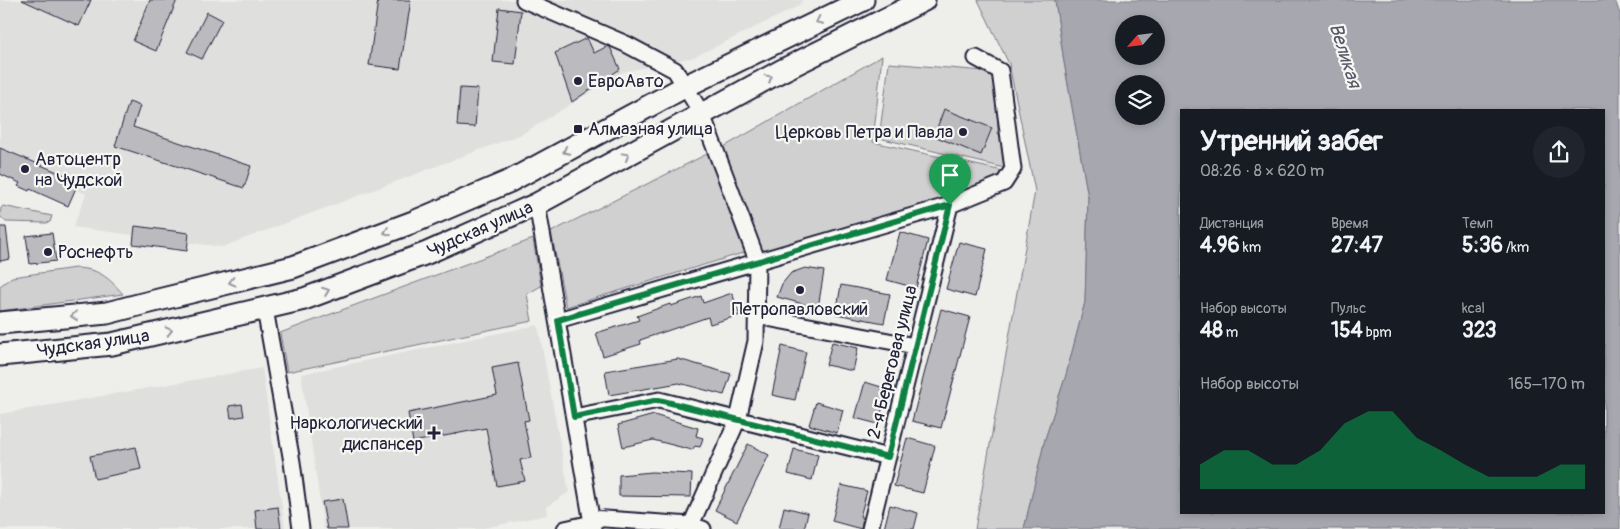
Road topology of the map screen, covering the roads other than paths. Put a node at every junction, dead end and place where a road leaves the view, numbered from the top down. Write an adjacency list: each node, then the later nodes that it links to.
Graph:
1 (524, 0): 5 (street)
2 (863, 0): 5 (highway, Чудская улица, one-way to 5)
3 (924, 0): 6 (highway, Чудская улица, one-way to 3)
4 (976, 58): 8 (street)
5 (686, 86): 6 (street); 9 (highway, Чудская улица, one-way to 9)
6 (702, 114): 7 (highway, Чудская улица, one-way to 6); 12 (street)
7 (537, 204): 11 (highway, Чудская улица); 16 (street)
8 (950, 205): 12 (street); 18 (street, 2-я Береговая улица)
9 (416, 221): 10 (highway, Чудская улица, one-way to 10); 11 (highway)
10 (341, 249): 13 (highway); 17 (highway, Чудская улица, one-way to 17)
11 (427, 253): 13 (highway, Чудская улица)
12 (758, 260): 15 (street); 16 (street)
13 (353, 281): 14 (highway, Чудская улица, one-way to 13)
14 (265, 308): 19 (highway, Чудская улица, one-way to 14); 25 (street)
15 (757, 316): 18 (street); 21 (street)
16 (558, 320): 20 (street)
17 (0, 323)
18 (915, 346): 22 (street, 2-я Береговая улица)
19 (0, 356)
20 (574, 417): 21 (street); 23 (street)
21 (738, 419): 22 (street); 24 (street)
22 (888, 457): 27 (street, 2-я Береговая улица)
23 (592, 524): 24 (street); 26 (street)
24 (697, 527)
25 (301, 529)
26 (565, 529)
27 (870, 529)

